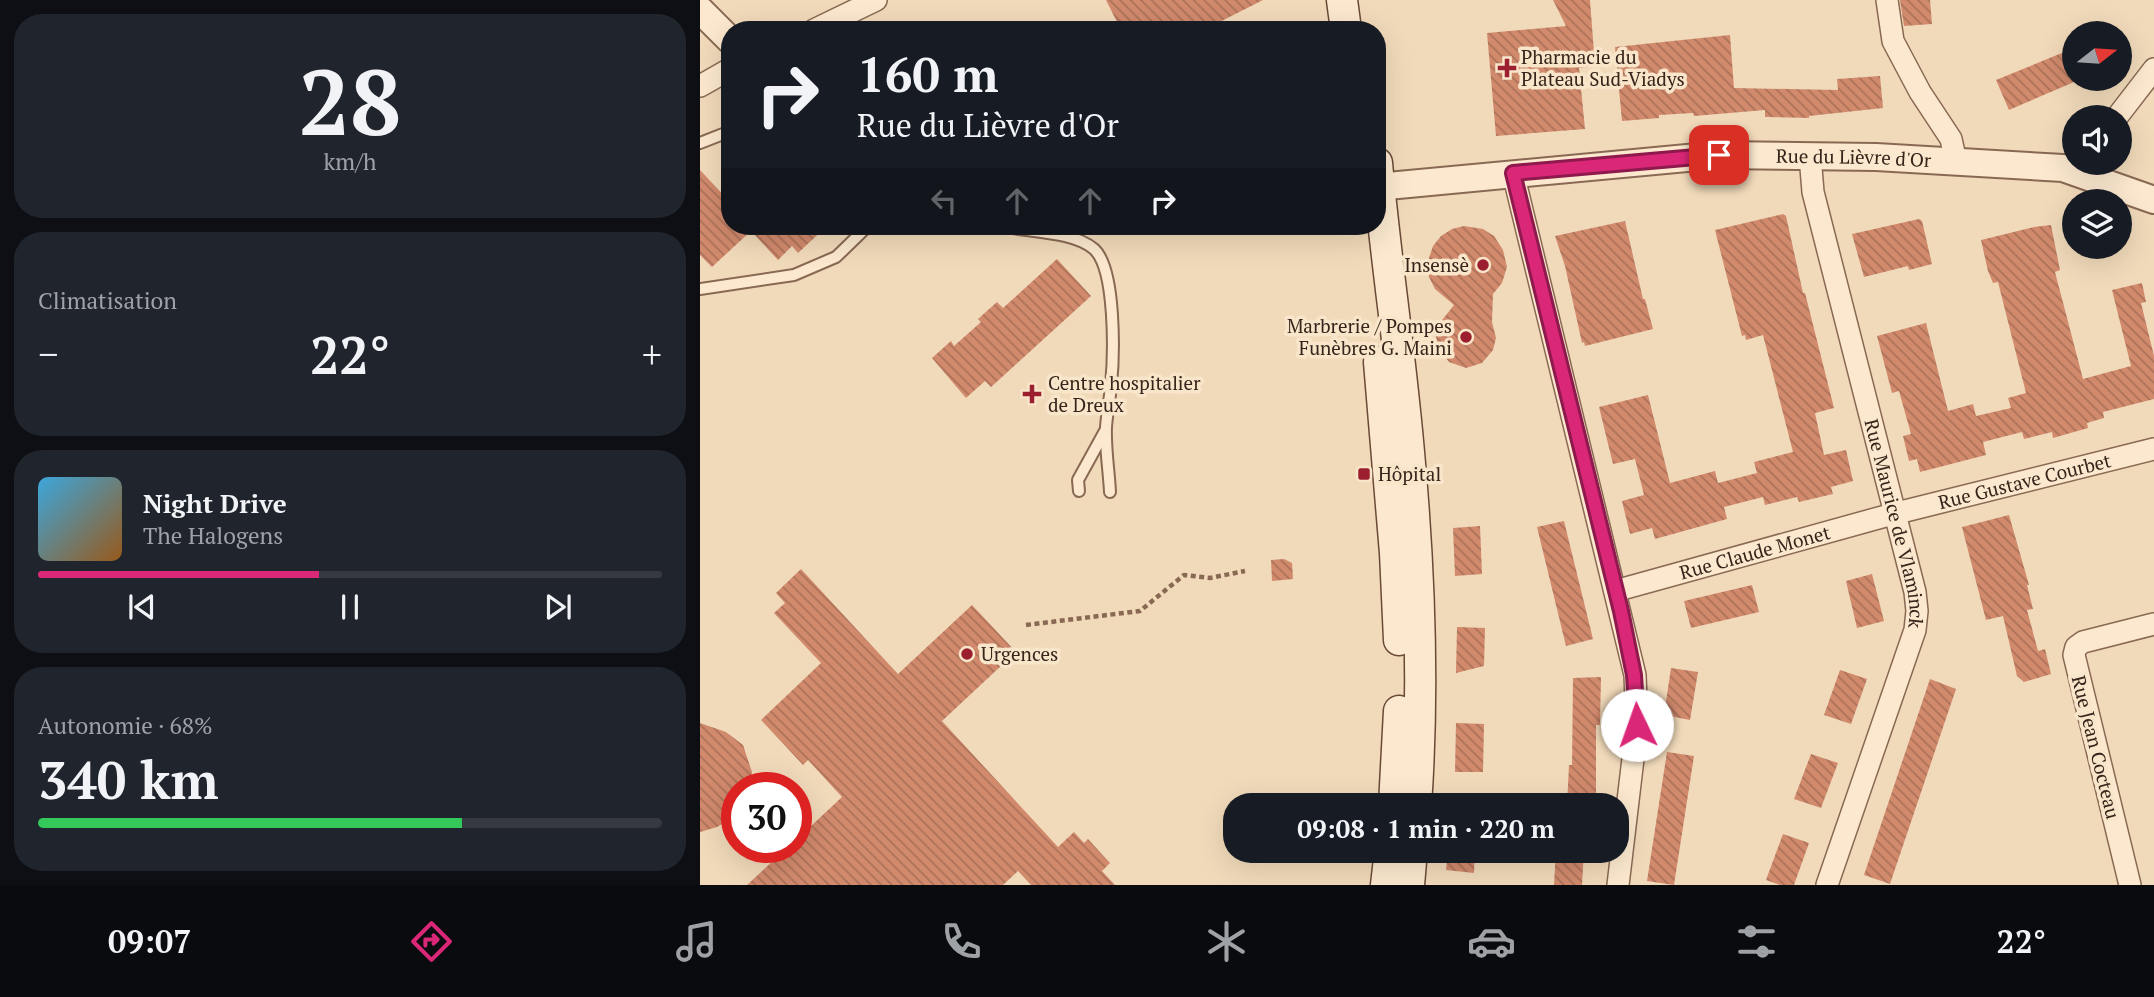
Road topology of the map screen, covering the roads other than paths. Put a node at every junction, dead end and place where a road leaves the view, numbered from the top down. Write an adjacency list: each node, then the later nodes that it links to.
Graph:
1 (876, 0): 6 (street)
2 (1342, 0): 7 (main road)
3 (1363, 0): 8 (main road)
4 (1887, 0): 17 (street)
5 (700, 10): 9 (street)
6 (844, 21)
7 (1345, 21)
8 (1365, 21)
9 (721, 31)
10 (2154, 69): 13 (street)
11 (721, 74): 12 (street)
12 (700, 86)
13 (2126, 105)
14 (721, 135): 15 (lane)
15 (700, 143)
16 (1810, 156): 17 (street, Rue du Lièvre d'Or); 19 (street, Rue du Lièvre d'Or); 32 (street, Rue Maurice de Vlaminck)
17 (1956, 162): 18 (street, Rue du Lièvre d'Or)
18 (2062, 167)
19 (1513, 173): 21 (street, Rue du Lièvre d'Or); 33 (street)
20 (2099, 175): 22 (street, Rue du Lièvre d'Or)
21 (1386, 178)
22 (2154, 200)
23 (858, 235): 27 (lane)
24 (1056, 235): 28 (lane)
25 (1366, 235): 35 (main road)
26 (1384, 235): 36 (main road)
27 (700, 289)
28 (1106, 428): 30 (lane); 31 (lane)
29 (2154, 449): 32 (street, Rue Gustave Courbet)
30 (1079, 491)
31 (1110, 492)
32 (1893, 514): 33 (street, Rue Claude Monet); 44 (street, Rue Maurice de Vlaminck)
33 (1615, 591): 43 (street)
34 (2154, 624): 45 (street, Rue Jean Cocteau)
35 (1395, 793)
36 (1416, 793)
37 (1389, 863): 40 (main road)
38 (1398, 863): 41 (lane)
39 (1411, 863): 42 (main road)
40 (1386, 885)
41 (1396, 885)
42 (1409, 885)
43 (1618, 885)
44 (1827, 885)
45 (2130, 885)

